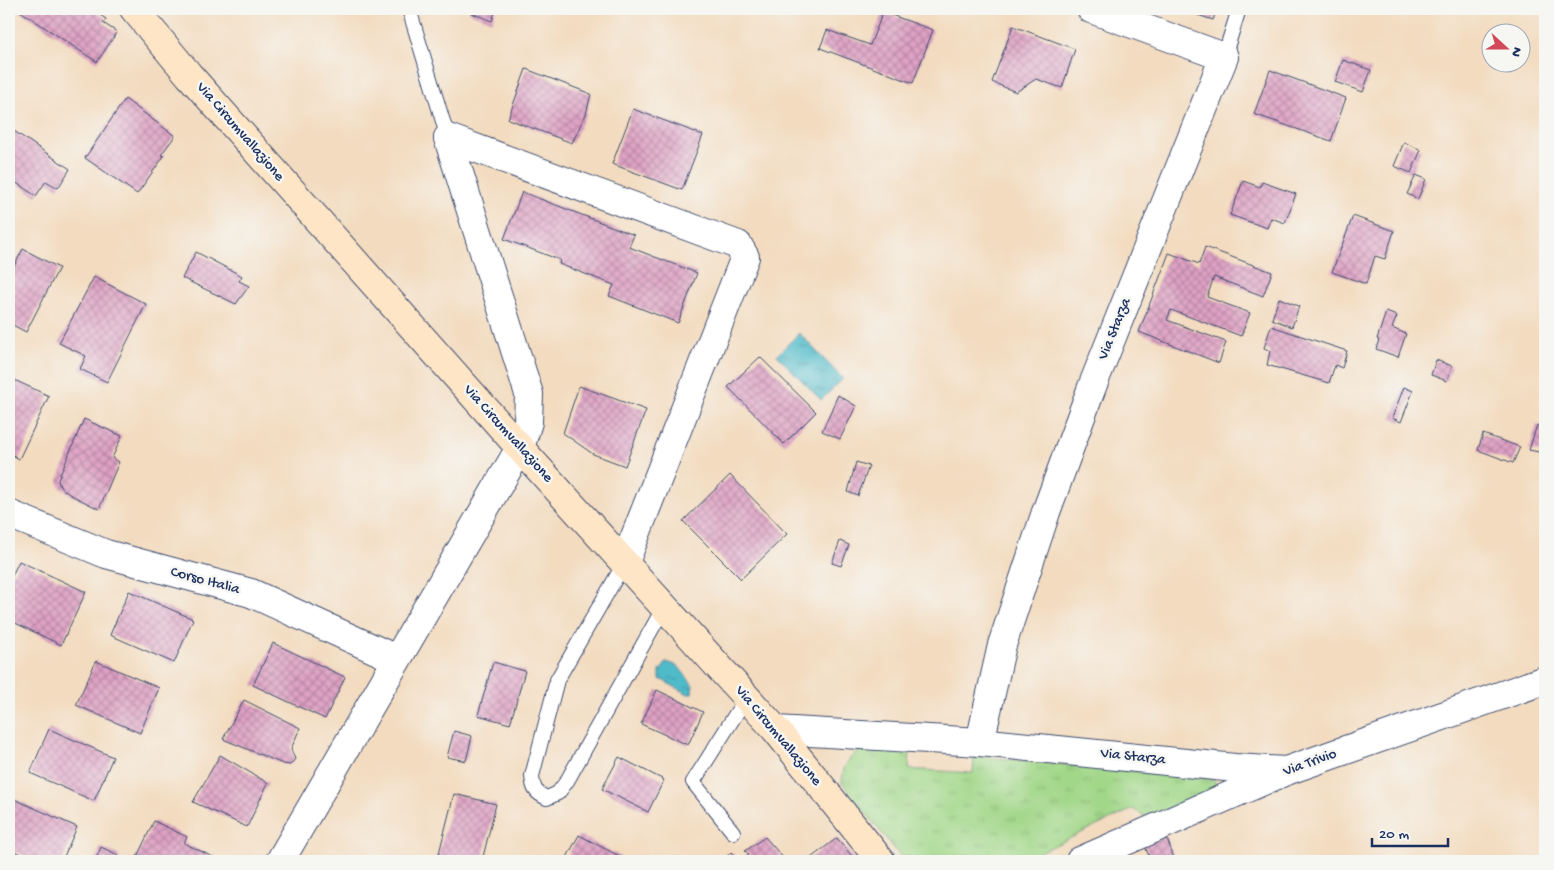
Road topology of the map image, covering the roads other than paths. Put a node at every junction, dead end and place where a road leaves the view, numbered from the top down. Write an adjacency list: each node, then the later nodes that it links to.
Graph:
1 (134, 9): 7 (street, Via Circumvallazione)
2 (409, 9): 6 (lane)
3 (1091, 9): 5 (street)
4 (1239, 9): 5 (lane)
5 (1224, 57): 15 (street, Via Starza)
6 (448, 138): 7 (street); 9 (street)
7 (520, 448): 9 (street, Via Circumvallazione); 11 (street)
8 (11, 522): 11 (street, Corso Italia)
9 (625, 562): 10 (street, Via Circumvallazione); 10 (lane)
10 (664, 607): 13 (street, Via Circumvallazione)
11 (396, 659): 18 (street)
12 (1545, 680): 16 (street, Via Trivio)
13 (746, 698): 14 (street, Via Circumvallazione); 17 (lane)
14 (776, 730): 15 (street, Via Starza); 19 (street, Via Circumvallazione)
15 (980, 742): 16 (street, Via Starza)
16 (1286, 771): 20 (street, Via Trivio)
17 (733, 832)
18 (280, 861)
19 (881, 861)
20 (1080, 861)

